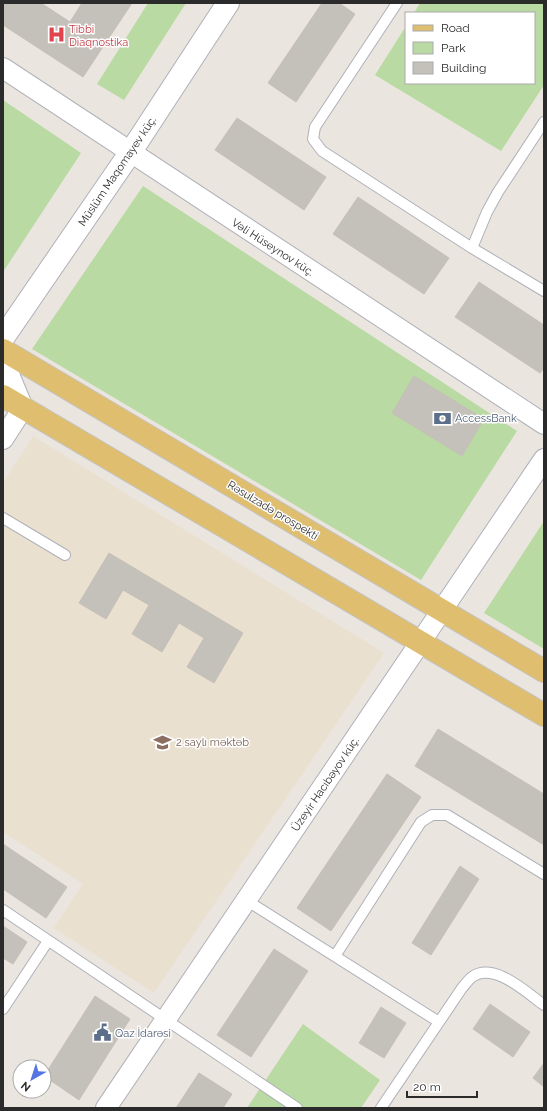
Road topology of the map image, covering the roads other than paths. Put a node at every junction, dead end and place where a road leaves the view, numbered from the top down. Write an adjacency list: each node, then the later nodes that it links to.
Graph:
1 (228, 3): 5 (main road, Müslüm Maqomayev küç.)
2 (397, 3): 6 (lane)
3 (3, 68): 5 (street, Vəli Hüseynov küç.)
4 (544, 122): 6 (lane)
5 (130, 153): 8 (main road, Müslüm Maqomayev küç.); 13 (street, Vəli Hüseynov küç.)
6 (472, 248): 7 (lane)
7 (544, 291)
8 (3, 338)
9 (3, 350): 18 (main road, Rəsulzadə prospekti)
10 (3, 360): 12 (street)
11 (3, 396): 12 (main road)
12 (23, 408): 14 (street); 19 (main road)
13 (544, 424)
14 (3, 439)
15 (544, 459): 18 (street, Üzeyir Hacıbəyov küç.)
16 (3, 518): 17 (lane)
17 (65, 555)
18 (442, 610): 19 (street, Üzeyir Hacıbəyov küç.); 20 (main road, Rəsulzadə prospekti)
19 (421, 642): 21 (main road); 23 (street, Üzeyir Hacıbəyov küç.)
20 (544, 671)
21 (544, 715)
22 (544, 874): 26 (lane)
23 (246, 900): 26 (lane); 29 (street, Üzeyir Hacıbəyov küç.)
24 (3, 910): 25 (lane)
25 (48, 941): 28 (lane); 29 (lane)
26 (334, 956): 30 (lane)
27 (544, 1005): 30 (lane)
28 (3, 1009)
29 (165, 1021): 31 (street, Üzeyir Hacıbəyov küç.); 32 (lane)
30 (438, 1022): 33 (lane)
31 (106, 1108)
32 (296, 1108)
33 (381, 1108)

